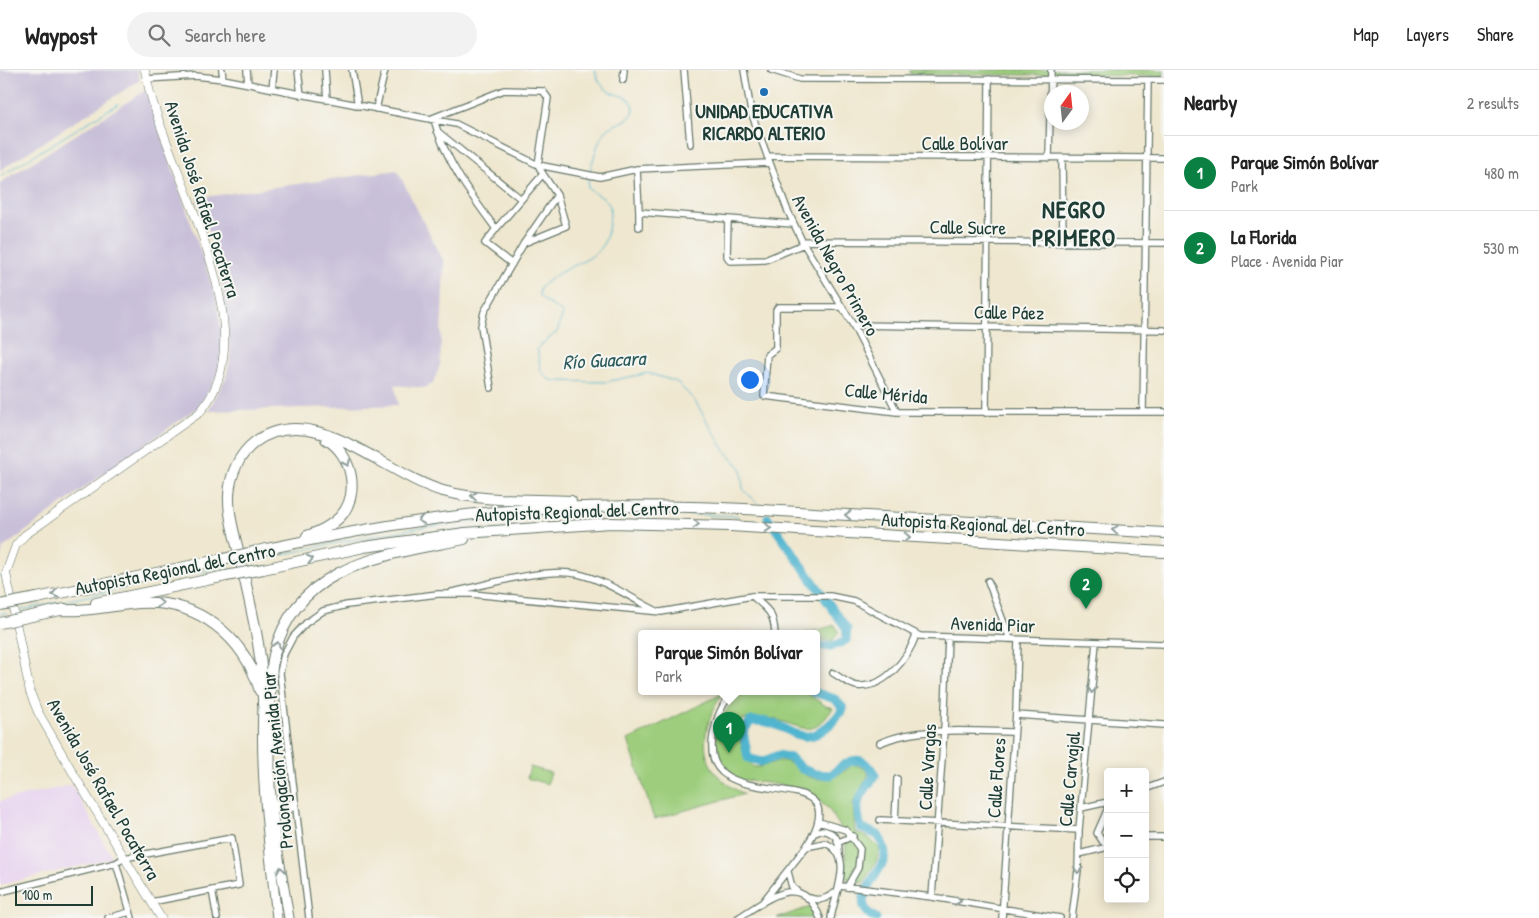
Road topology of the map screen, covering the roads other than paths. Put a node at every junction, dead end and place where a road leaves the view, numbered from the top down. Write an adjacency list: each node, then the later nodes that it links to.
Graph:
1 (145, 70): 15 (street, Avenida José Rafael Pocaterra)
2 (222, 70): 16 (street)
3 (247, 70): 22 (street)
4 (274, 70): 23 (street)
5 (298, 70): 24 (street)
6 (325, 70): 25 (street)
7 (352, 70): 26 (street)
8 (385, 70): 27 (street)
9 (624, 70): 18 (street)
10 (684, 70): 30 (street)
11 (744, 70): 31 (street, Avenida Negro Primero)
12 (771, 70): 17 (street)
13 (1051, 70): 19 (street)
14 (195, 73): 15 (street); 16 (street)
15 (146, 79): 123 (street, Avenida José Rafael Pocaterra)
16 (223, 79): 22 (street)
17 (988, 79): 19 (street); 32 (street)
18 (623, 80)
19 (1050, 80): 20 (street); 33 (street)
20 (1148, 80): 21 (street); 35 (street)
21 (1164, 80)
22 (248, 84): 23 (street)
23 (272, 89): 24 (street)
24 (301, 95): 25 (street)
25 (327, 100): 26 (street)
26 (358, 106): 27 (street)
27 (376, 109): 28 (street)
28 (431, 120): 29 (street); 38 (street); 38 (street)
29 (437, 130): 42 (street); 47 (street)
30 (690, 144)
31 (767, 156): 32 (street, Calle Bolívar); 37 (street, Avenida Negro Primero)
32 (988, 158): 33 (street, Calle Bolívar); 49 (street)
33 (1048, 158): 34 (street, Calle Bolívar)
34 (1062, 158): 35 (street, Calle Bolívar); 51 (street)
35 (1146, 158): 36 (street, Calle Bolívar); 52 (street)
36 (1164, 158)
37 (768, 163): 39 (street); 45 (street, Avenida Negro Primero)
38 (538, 165): 39 (street); 40 (street)
39 (637, 169): 43 (street)
40 (543, 174): 41 (street); 42 (street)
41 (557, 195): 50 (street); 50 (street)
42 (521, 199): 47 (street)
43 (639, 212): 44 (street); 46 (street)
44 (728, 219): 45 (street); 48 (street)
45 (793, 224): 48 (street, Avenida Negro Primero)
46 (639, 227)
47 (496, 229): 54 (street)
48 (803, 242): 49 (street, Calle Sucre); 55 (street, Avenida Negro Primero)
49 (988, 242): 51 (street, Calle Sucre); 57 (street)
50 (524, 243): 54 (street)
51 (1063, 243): 52 (street, Calle Sucre)
52 (1144, 244): 53 (street, Calle Sucre); 58 (street)
53 (1164, 244)
54 (512, 264): 60 (street)
55 (842, 307): 56 (street, Avenida Negro Primero); 61 (street, Calle Mérida)
56 (853, 325): 57 (street, Calle Páez); 61 (street, Avenida Negro Primero)
57 (987, 326): 58 (street, Calle Páez); 64 (street)
58 (1144, 330): 59 (street, Calle Páez); 62 (street)
59 (1164, 330)
60 (491, 388)
61 (896, 412): 64 (street, Calle Mérida)
62 (1143, 412): 63 (street, Calle Mérida); 64 (street, Calle Mérida)
63 (1164, 412)
64 (986, 413)
65 (679, 506): 67 (highway, Autopista Regional del Centro, one-way to 65); 69 (highway, Autopista Regional del Centro, one-way to 69); 92 (highway, one-way to 92)
66 (556, 526): 68 (highway, Autopista Regional del Centro, one-way to 68); 79 (highway, Autopista Regional del Centro, one-way to 66, bridge); 90 (highway, one-way to 66)
67 (1164, 532)
68 (1128, 550): 70 (highway, Autopista Regional del Centro); 71 (highway)
69 (258, 551): 77 (highway, Autopista Regional del Centro, one-way to 77, bridge); 90 (highway, one-way to 69)
70 (1164, 552)
71 (1164, 556)
72 (988, 581): 85 (street)
73 (438, 594): 80 (street, Prolongación Avenida Piar); 80 (street, Prolongación Avenida Piar); 103 (street, Prolongación Avenida Piar)
74 (752, 596): 76 (street, Prolongación Avenida Piar); 78 (street); 80 (street, Prolongación Avenida Piar)
75 (830, 596): 76 (street, Prolongación Avenida Piar); 83 (street, Avenida Piar)
76 (775, 597): 78 (street)
77 (0, 605)
78 (766, 606): 82 (street)
79 (59, 610): 81 (highway, Autopista Regional del Centro, bridge); 92 (highway, one-way to 92)
80 (657, 611)
81 (0, 623)
82 (774, 630)
83 (916, 634): 84 (street, Avenida Piar); 89 (street)
84 (948, 638): 85 (street, Avenida Piar); 96 (street, Calle Vargas)
85 (1010, 639): 86 (street, Avenida Piar)
86 (1018, 640): 87 (street, Avenida Piar); 93 (street, Calle Flores)
87 (1096, 642): 88 (street, Avenida Piar); 94 (street, Calle Carvajal, one-way to 94)
88 (1164, 644)
89 (833, 673)
90 (270, 693): 102 (main road)
91 (732, 695): 109 (street)
92 (263, 704): 141 (main road)
93 (1016, 715): 94 (street); 97 (street, Calle Flores)
94 (1089, 720): 95 (street); 105 (street, Calle Carvajal)
95 (1164, 725)
96 (944, 731): 97 (street); 98 (street); 110 (street, Calle Vargas)
97 (1014, 732): 111 (street, Calle Flores)
98 (880, 744)
99 (898, 779): 108 (street)
100 (1164, 782): 101 (street)
101 (1149, 787)
102 (272, 803): 103 (main road); 142 (main road, one-way to 102)
103 (294, 803): 143 (street, Prolongación Avenida Piar)
104 (1104, 803): 105 (street)
105 (1081, 808): 112 (street, Calle Carvajal)
106 (1104, 817): 118 (street)
107 (880, 820): 108 (street)
108 (894, 821): 110 (street)
109 (819, 822): 113 (street); 114 (street)
110 (939, 822): 111 (street); 132 (street, Calle Vargas)
111 (1008, 828): 112 (street); 136 (street, Calle Flores)
112 (1079, 830): 122 (street, Calle Carvajal)
113 (815, 833): 117 (street); 119 (street)
114 (853, 836): 117 (street); 127 (street)
115 (1149, 837): 116 (street)
116 (1164, 837)
117 (839, 842): 121 (street)
118 (1104, 843)
119 (806, 846): 121 (street); 125 (street)
120 (1104, 847): 122 (street)
121 (838, 854): 126 (street)
122 (1080, 854): 149 (street, Calle Carvajal, one-way to 149)
123 (124, 858): 124 (street); 128 (street); 134 (street, Avenida José Rafael Pocaterra)
124 (116, 862): 129 (street); 137 (street)
125 (788, 872): 131 (street); 135 (street)
126 (840, 886): 127 (street); 130 (street)
127 (849, 887): 132 (street)
128 (212, 890): 134 (street); 140 (street)
129 (0, 892)
130 (836, 892): 133 (street); 146 (street)
131 (799, 893): 133 (street); 135 (street)
132 (932, 897): 136 (street, one-way to 136)
133 (810, 898): 145 (street)
134 (151, 902): 139 (street, Avenida José Rafael Pocaterra)
135 (762, 903): 144 (street)
136 (1003, 908): 147 (street, Calle Flores); 148 (street)
137 (132, 915): 138 (street)
138 (108, 918)
139 (161, 918)
140 (218, 918)
141 (277, 918)
142 (289, 918)
143 (309, 918)
144 (738, 918)
145 (820, 918)
146 (831, 918)
147 (1002, 918)
148 (1060, 918)
149 (1072, 918)

